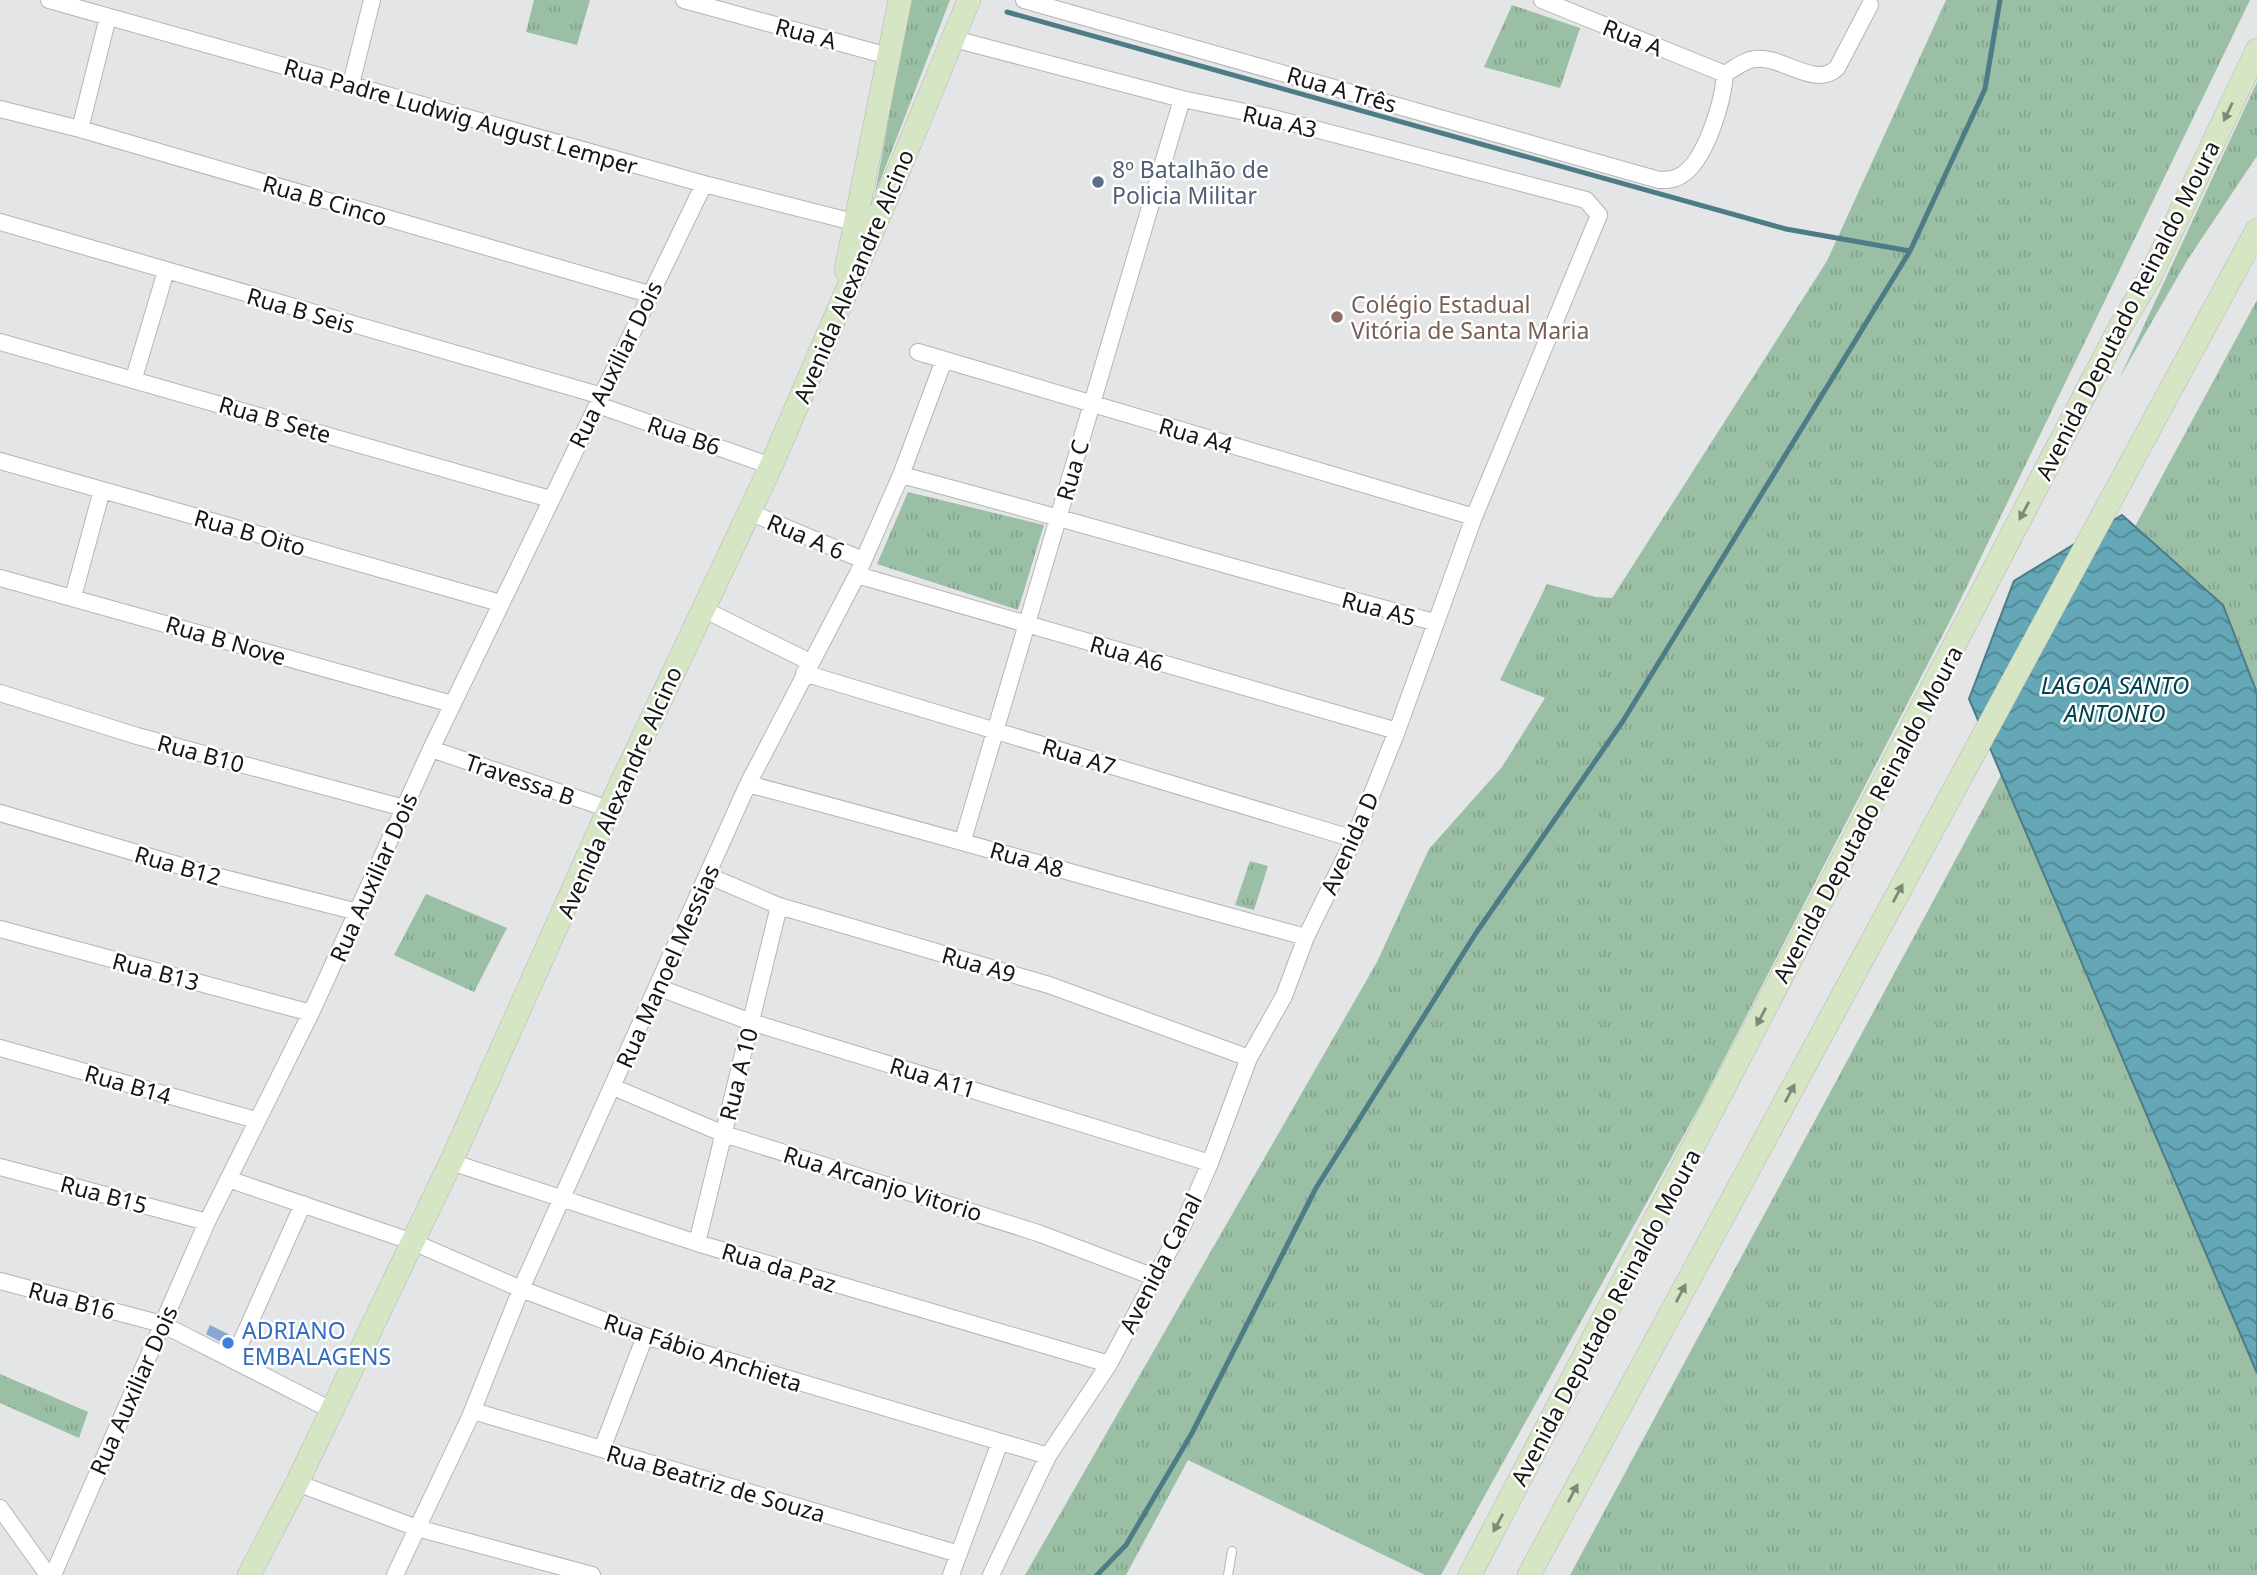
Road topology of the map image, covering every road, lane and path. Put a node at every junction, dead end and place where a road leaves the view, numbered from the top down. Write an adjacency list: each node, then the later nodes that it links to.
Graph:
1 (49, 0): 9 (street, Rua Padre Ludwig August Lemper)
2 (372, 0): 14 (street)
3 (684, 0): 12 (street, Rua A)
4 (900, 0): 12 (street)
5 (969, 0): 10 (street, Avenida Alexandre Alcino)
6 (1024, 0): 13 (street, Rua A Três)
7 (1542, 0): 13 (street, Rua A)
8 (1870, 5): 13 (street)
9 (108, 17): 14 (street, Rua Padre Ludwig August Lemper); 17 (street)
10 (954, 39): 15 (street, Rua A3); 21 (street, Avenida Alexandre Alcino)
11 (2257, 50): 104 (street, Avenida Deputado Reinaldo Moura, one-way to 104)
12 (888, 56): 21 (street)
13 (1725, 74)
14 (351, 84): 18 (street, Rua Padre Ludwig August Lemper)
15 (1182, 99): 19 (street, Rua A3); 30 (street, Rua C)
16 (0, 109): 17 (street, Rua B Cinco)
17 (80, 129): 24 (street, Rua B Cinco)
18 (704, 184): 21 (street, Rua Padre Ludwig August Lemper); 24 (street, Rua Auxiliar Dois)
19 (1599, 215): 38 (street, Rua A5)
20 (0, 222): 23 (street, Rua B Seis)
21 (864, 225): 32 (street, Avenida Alexandre Alcino)
22 (2257, 230): 105 (street, one-way to 22)
23 (166, 271): 28 (street); 29 (street, Rua B Seis)
24 (649, 294): 29 (street, Rua Auxiliar Dois)
25 (0, 342): 28 (street, Rua B Sete)
26 (918, 352): 27 (street, Rua A4)
27 (944, 360): 30 (street, Rua A4); 33 (street, Rua Manoel Messias)
28 (134, 378): 35 (street, Rua B Sete)
29 (600, 400): 32 (street, Rua B6); 35 (street, Rua Auxiliar Dois)
30 (1091, 404): 37 (street, Rua C); 38 (street, Rua A4)
31 (0, 461): 34 (street, Rua B Oito)
32 (771, 466): 36 (street, Avenida Alexandre Alcino)
33 (901, 475): 37 (street, Rua A5); 39 (street, Rua Manoel Messias)
34 (102, 490): 41 (street); 42 (street, Rua B Oito)
35 (550, 499): 42 (street, Rua Auxiliar Dois)
36 (750, 512): 39 (street, Rua A 6); 43 (street, Avenida Alexandre Alcino)
37 (1058, 517): 44 (street, Rua A5); 45 (street, Rua C)
38 (1474, 517): 44 (street, Rua A5)
39 (860, 567): 45 (street, Rua A6); 46 (street, Rua Manoel Messias)
40 (0, 578): 41 (street, Rua B Nove)
41 (73, 597): 48 (street, Rua B Nove)
42 (500, 603): 48 (street, Rua Auxiliar Dois)
43 (703, 609): 46 (street, Rua A7); 54 (street, Avenida Alexandre Alcino)
44 (1434, 622): 50 (street, Avenida D)
45 (1027, 624): 49 (street, Rua C); 50 (street, Rua A6)
46 (807, 668): 49 (street, Rua A7); 52 (street, Rua Manoel Messias)
47 (0, 693): 53 (street, Rua B10)
48 (453, 704): 51 (street, Rua Auxiliar Dois)
49 (995, 731): 56 (street, Rua A7); 57 (street, Rua C)
50 (1397, 732): 56 (street, Avenida D)
51 (431, 749): 53 (street, Rua Auxiliar Dois); 54 (street, Travessa B)
52 (748, 784): 57 (street, Rua A8); 58 (street, Rua Manoel Messias)
53 (404, 808): 60 (street, Rua Auxiliar Dois)
54 (609, 809): 71 (street, Avenida Alexandre Alcino)
55 (0, 813): 60 (street, Rua B12)
56 (1354, 839): 62 (street, Avenida D)
57 (963, 841): 62 (street, Rua A8)
58 (707, 876): 59 (street, Rua A9); 63 (street, Rua Manoel Messias)
59 (779, 906): 65 (street, Rua A 10); 67 (street, Rua A9)
60 (358, 912): 64 (street, Rua Auxiliar Dois)
61 (0, 929): 64 (street, Rua B13)
62 (1306, 937): 67 (street, Avenida D)
63 (657, 987): 65 (street, Rua A11); 68 (street, Rua Manoel Messias)
64 (311, 1013): 69 (street, Rua Auxiliar Dois)
65 (751, 1022): 70 (street, Rua A 10); 72 (street, Rua A11)
66 (0, 1048): 69 (street, Rua B14)
67 (1249, 1058): 72 (street, Avenida Canal)
68 (613, 1087): 70 (street, Rua Arcanjo Vitorio); 75 (street, Rua Manoel Messias)
69 (256, 1120): 74 (street, Rua Auxiliar Dois)
70 (723, 1133): 79 (street, Rua A 10); 80 (street, Rua Arcanjo Vitorio)
71 (451, 1162): 75 (street, Rua da Paz); 78 (street, Avenida Alexandre Alcino)
72 (1210, 1163): 80 (street, Avenida Canal)
73 (0, 1167): 77 (street, Rua B15)
74 (228, 1179): 76 (street, Rua Fábio Anchieta); 77 (street, Rua Auxiliar Dois)
75 (561, 1198): 79 (street, Rua da Paz); 82 (street, Rua Manoel Messias)
76 (303, 1204): 78 (street, Rua Fábio Anchieta); 85 (street)
77 (207, 1222): 83 (street, Rua Auxiliar Dois)
78 (413, 1242): 82 (street, Rua Fábio Anchieta); 87 (street, Avenida Alexandre Alcino)
79 (697, 1243): 86 (street, Rua da Paz)
80 (1154, 1277): 86 (street, Avenida Canal)
81 (0, 1281): 83 (street, Rua B16)
82 (521, 1289): 84 (street, Rua Fábio Anchieta); 88 (street, Rua Manoel Messias)
83 (162, 1324): 85 (street, Rua B16); 97 (street, Rua Auxiliar Dois)
84 (645, 1336): 89 (street, Rua Fábio Anchieta); 90 (street)
85 (233, 1360): 87 (street, Rua B16)
86 (1109, 1364): 91 (street, Avenida Canal)
87 (333, 1411): 92 (street, Avenida Alexandre Alcino)
88 (473, 1411): 90 (street, Rua Beatriz de Souza); 94 (street, Rua Manoel Messias)
89 (1000, 1442): 91 (street); 96 (street)
90 (602, 1450): 96 (street, Rua Beatriz de Souza)
91 (1048, 1456): 102 (street, Avenida Canal)
92 (298, 1483): 94 (street); 98 (street, Avenida Alexandre Alcino)
93 (0, 1508): 97 (street)
94 (417, 1528): 99 (street, Rua Manoel Messias); 100 (street)
95 (1232, 1551): 103 (lane)
96 (959, 1554): 101 (street)
97 (50, 1575)
98 (249, 1575)
99 (395, 1575)
100 (592, 1575)
101 (951, 1575)
102 (990, 1575)
103 (1228, 1575)
104 (1470, 1575)
105 (1529, 1575)

